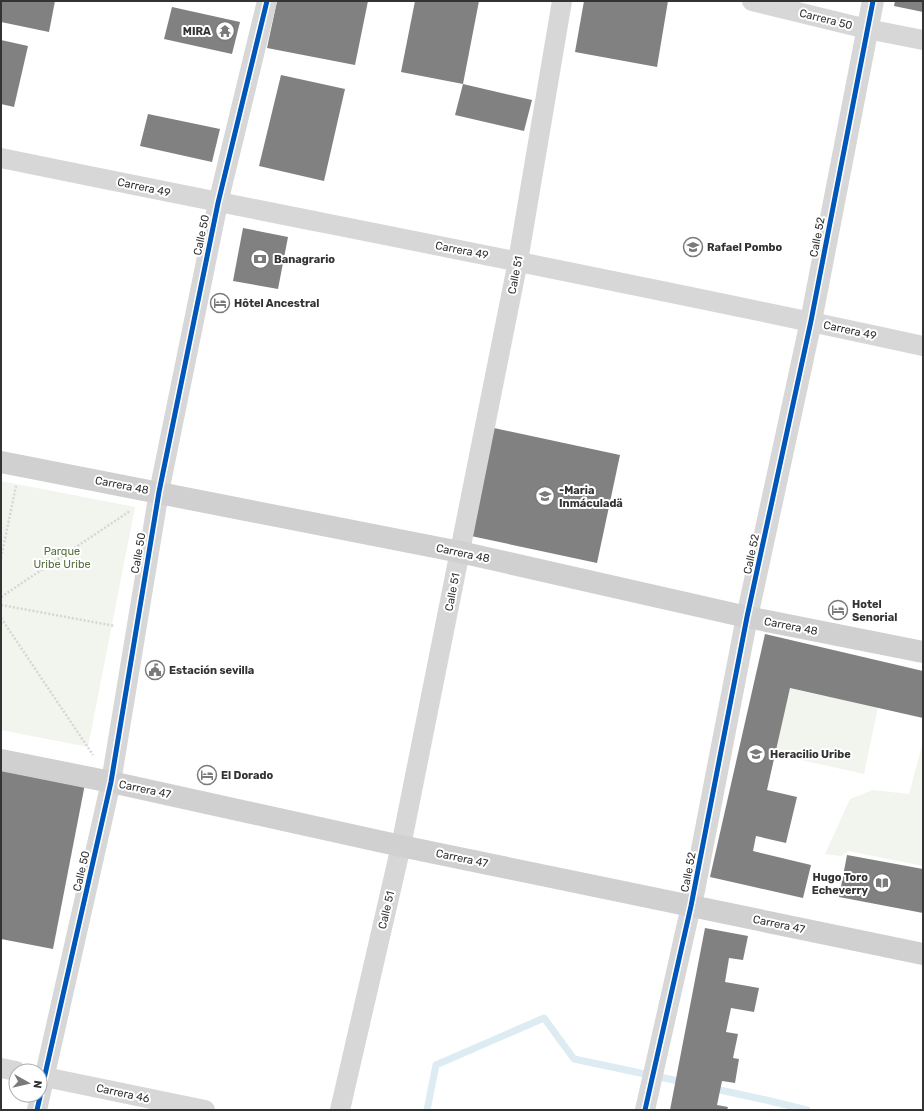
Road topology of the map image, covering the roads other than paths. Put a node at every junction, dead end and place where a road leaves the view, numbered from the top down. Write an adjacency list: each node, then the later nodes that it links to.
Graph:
1 (267, 1): 8 (street, Calle 50)
2 (562, 1): 9 (street, Calle 51)
3 (752, 1): 5 (street, Carrera 50)
4 (873, 1): 5 (street, Calle 52)
5 (867, 29): 6 (street, Carrera 50); 10 (street, Calle 52)
6 (923, 40)
7 (1, 158): 8 (street, Carrera 49)
8 (218, 202): 9 (street, Carrera 49); 13 (street, Calle 50)
9 (518, 261): 10 (street, Carrera 49); 14 (street, Calle 51)
10 (811, 321): 11 (street, Carrera 49); 15 (street, Calle 52)
11 (923, 346)
12 (11, 464): 13 (main road, Carrera 48)
13 (158, 492): 14 (main road, Carrera 48); 18 (street, Calle 50)
14 (460, 552): 15 (main road, Carrera 48); 19 (street, Calle 51)
15 (747, 617): 16 (main road, Carrera 48); 20 (street, Calle 52)
16 (923, 652)
17 (1, 760): 18 (main road, Carrera 47)
18 (112, 782): 19 (main road, Carrera 47); 22 (street, Calle 50)
19 (401, 846): 20 (main road, Carrera 47); 25 (street, Calle 51)
20 (691, 906): 21 (main road, Carrera 47); 26 (street, Calle 52)
21 (923, 954)
22 (45, 1063)
23 (48, 1077): 24 (street, Carrera 46)
24 (205, 1110)
25 (340, 1110)
26 (645, 1110)

